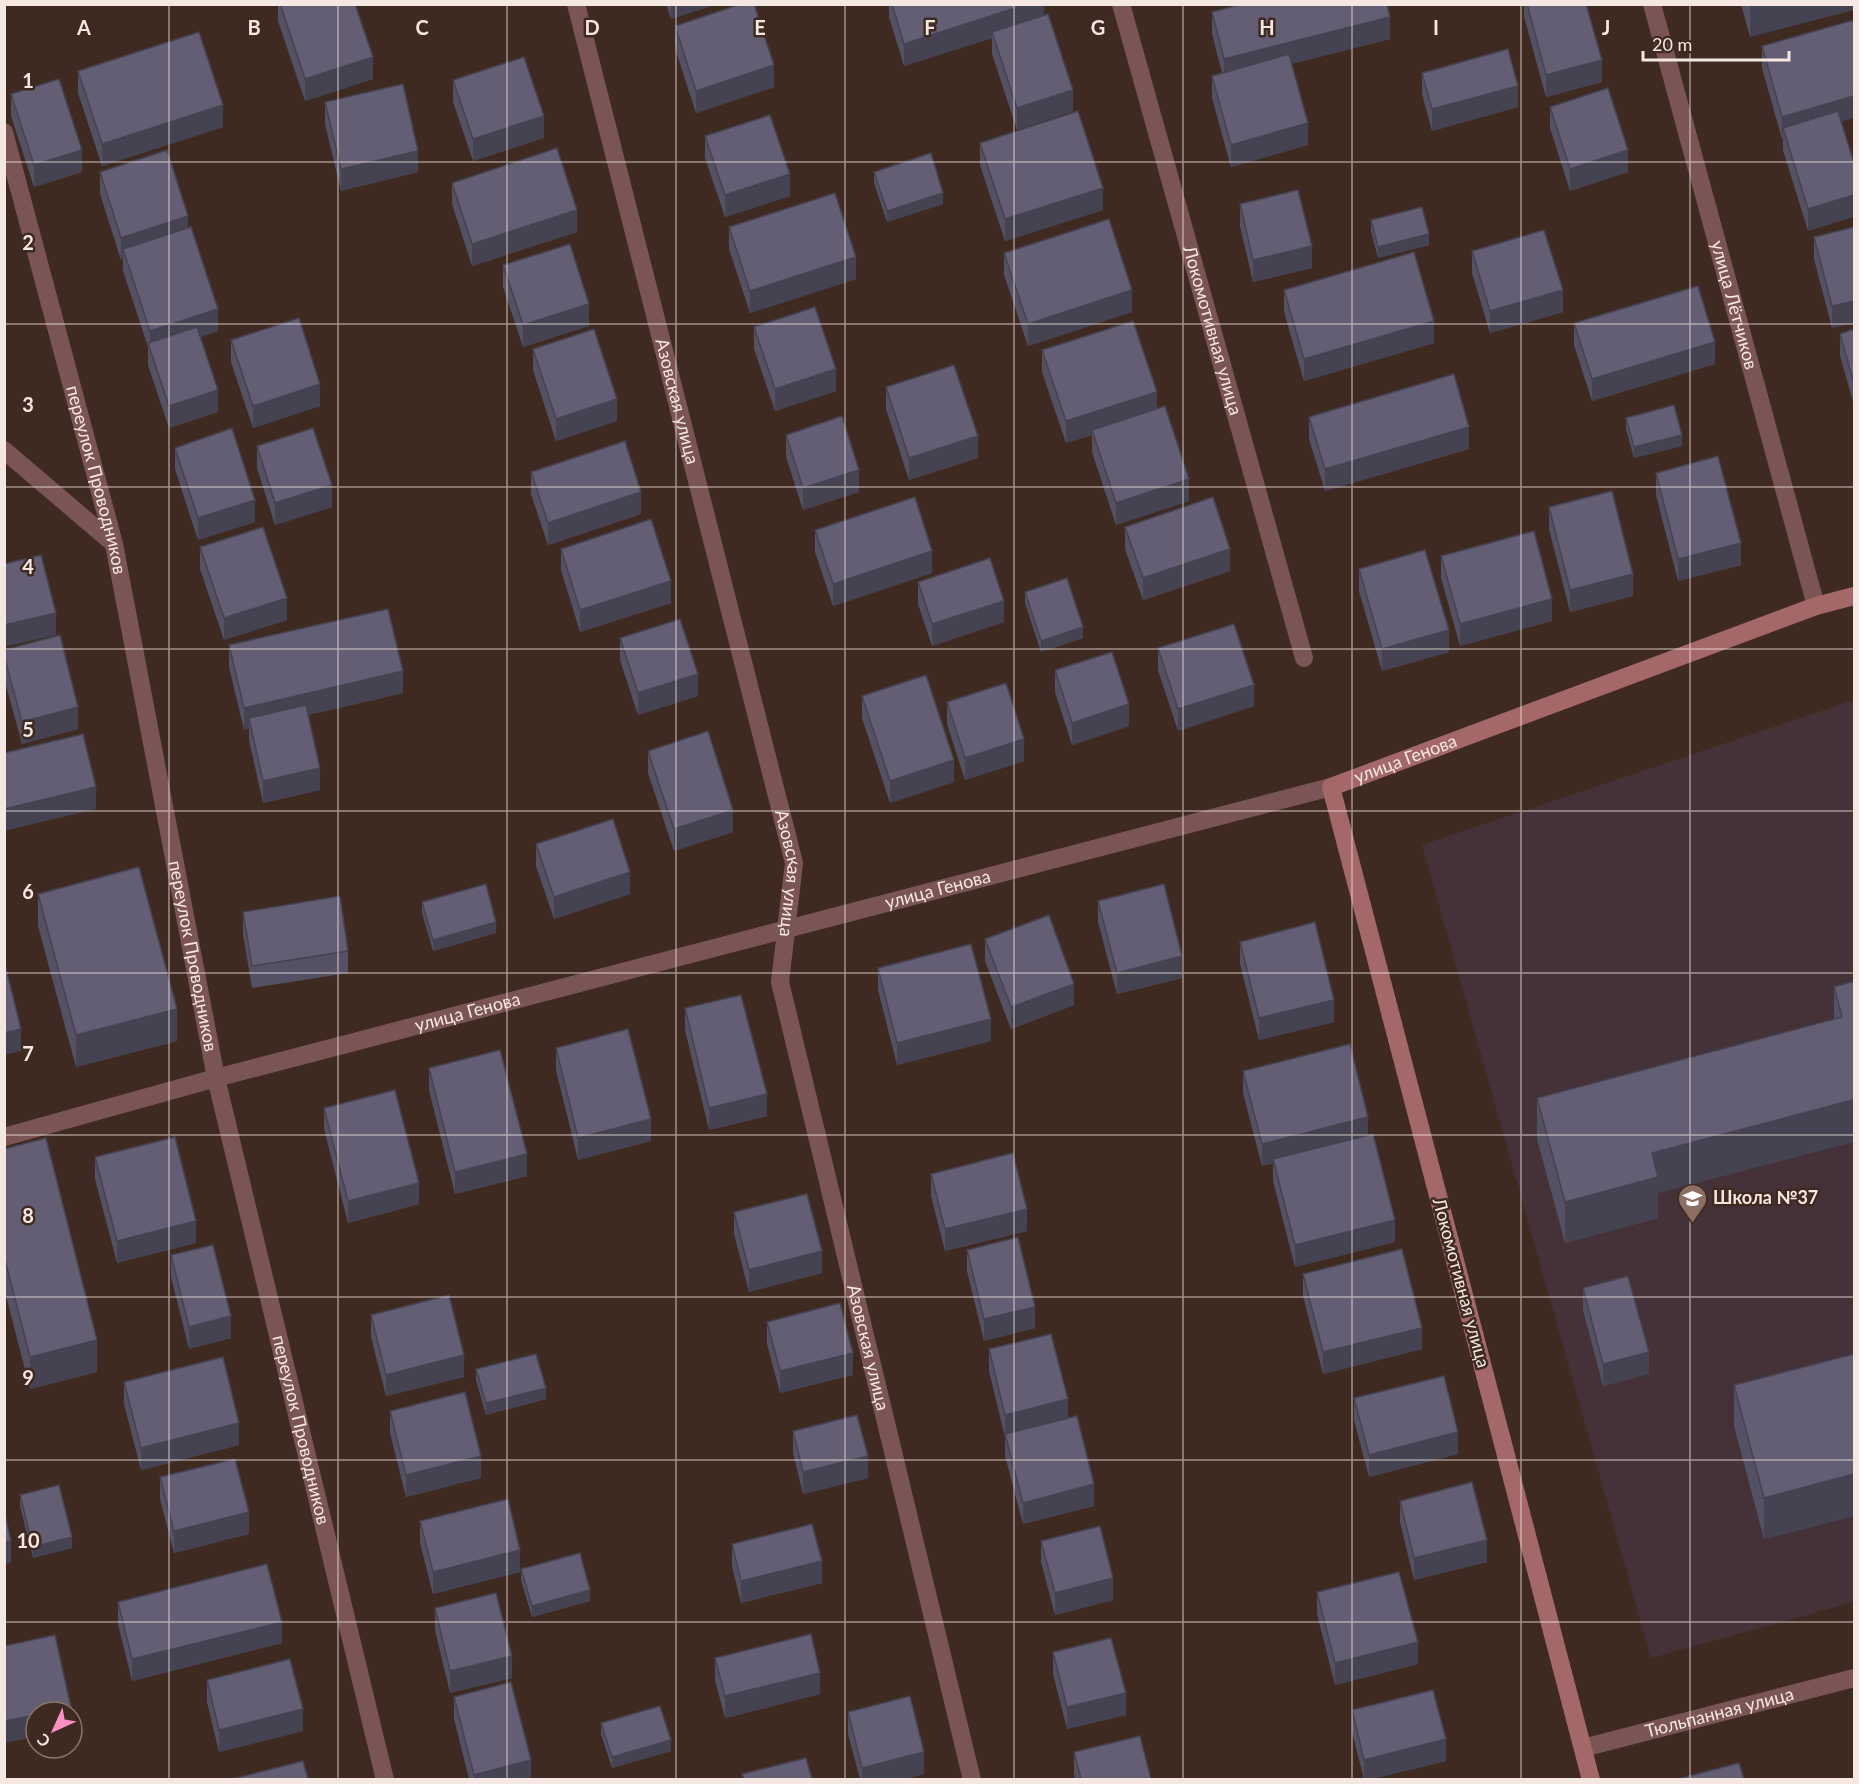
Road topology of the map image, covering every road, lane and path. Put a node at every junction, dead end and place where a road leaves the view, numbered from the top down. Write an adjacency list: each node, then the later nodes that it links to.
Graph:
1 (576, 4): 11 (street, Азовская улица)
2 (1121, 4): 9 (street, Локомотивная улица)
3 (1652, 4): 8 (street, улица Лётчиков)
4 (4, 132): 6 (street, переулок Проводников)
5 (4, 450): 6 (street)
6 (114, 544): 12 (street, переулок Проводников)
7 (1854, 596): 8 (main road, улица Генова)
8 (1816, 606): 10 (main road, улица Генова)
9 (1304, 658)
10 (1331, 788): 11 (street, улица Генова); 15 (main road, Локомотивная улица)
11 (785, 929): 12 (street, улица Генова); 17 (street, Азовская улица)
12 (216, 1078): 13 (street, улица Генова); 16 (street, переулок Проводников)
13 (4, 1137)
14 (1854, 1678): 15 (street, Тюльпанная улица)
15 (1583, 1748): 18 (main road, Локомотивная улица)
16 (385, 1779)
17 (972, 1779)
18 (1591, 1779)

